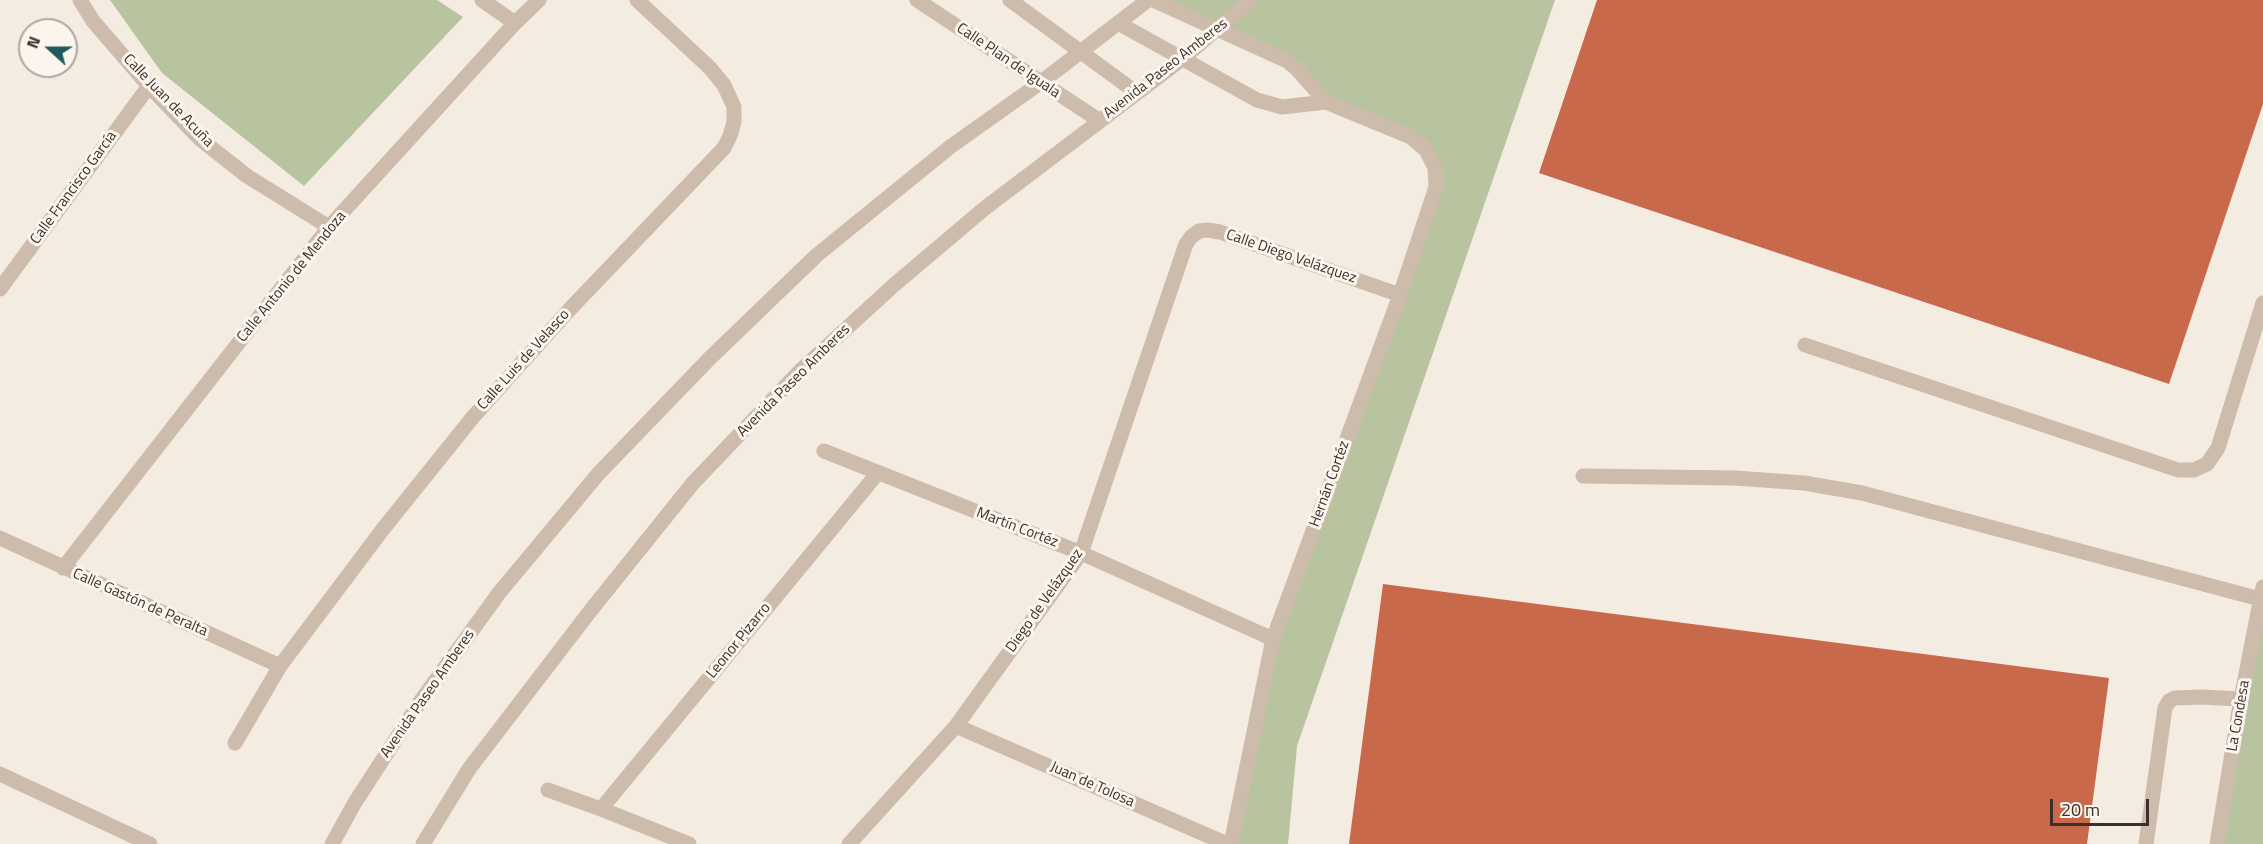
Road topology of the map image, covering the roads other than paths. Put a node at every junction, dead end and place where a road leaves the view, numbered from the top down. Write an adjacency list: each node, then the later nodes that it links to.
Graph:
1 (80, 0): 16 (street, Calle Juan de Acuña)
2 (482, 0): 10 (street)
3 (539, 0): 10 (street, Calle Antonio de Mendoza)
4 (637, 0): 34 (street, Calle Luis de Velasco)
5 (917, 0): 15 (street, Calle Plan de Iguala)
6 (1010, 0): 13 (street)
7 (1148, 0): 11 (street, Avenida Paseo Amberes)
8 (1153, 0): 12 (street)
9 (1251, 0): 12 (street, Avenida Paseo Amberes)
10 (515, 23): 20 (street, Calle Antonio de Mendoza)
11 (1118, 24): 13 (street, Avenida Paseo Amberes); 14 (street)
12 (1219, 29): 14 (street, Avenida Paseo Amberes); 18 (street)
13 (1080, 52): 15 (street, Avenida Paseo Amberes); 17 (street)
14 (1182, 59): 17 (street, Avenida Paseo Amberes); 18 (street)
15 (1040, 83): 19 (street, Calle Plan de Iguala); 42 (street, Avenida Paseo Amberes)
16 (149, 86): 20 (street, Calle Juan de Acuña); 22 (street, Calle Francisco García)
17 (1137, 93): 19 (street, Avenida Paseo Amberes)
18 (1326, 102): 23 (street, Hernán Cortéz)
19 (1100, 121): 43 (street, Avenida Paseo Amberes)
20 (329, 227): 31 (street, Calle Antonio de Mendoza)
21 (1186, 244): 23 (street, Calle Diego Velázquez); 30 (street, Diego de Velázquez)
22 (0, 290)
23 (1400, 295): 33 (street, Hernán Cortéz)
24 (2263, 303): 25 (street)
25 (1804, 345)
26 (824, 451): 27 (street, Martín Cortéz)
27 (877, 474): 30 (street, Martín Cortéz); 40 (street, Leonor Pizarro)
28 (1583, 476): 32 (street)
29 (0, 538): 31 (street, Calle Gastón de Peralta)
30 (1081, 553): 33 (street, Martín Cortéz); 36 (street, Diego de Velázquez)
31 (63, 568): 34 (street, Calle Gastón de Peralta)
32 (2262, 593): 35 (street, La Condesa)
33 (1273, 639): 46 (street, Hernán Cortéz)
34 (280, 666): 37 (street, Calle Luis de Velasco)
35 (2241, 699): 47 (street); 48 (street, La Condesa)
36 (956, 726): 45 (street, Diego de Velázquez); 46 (street, Juan de Tolosa)
37 (235, 743)
38 (0, 774): 41 (street)
39 (548, 790): 40 (street)
40 (601, 808): 44 (street)
41 (150, 844)
42 (332, 844)
43 (423, 844)
44 (689, 844)
45 (849, 844)
46 (1229, 844)
47 (2146, 844)
48 (2217, 844)

